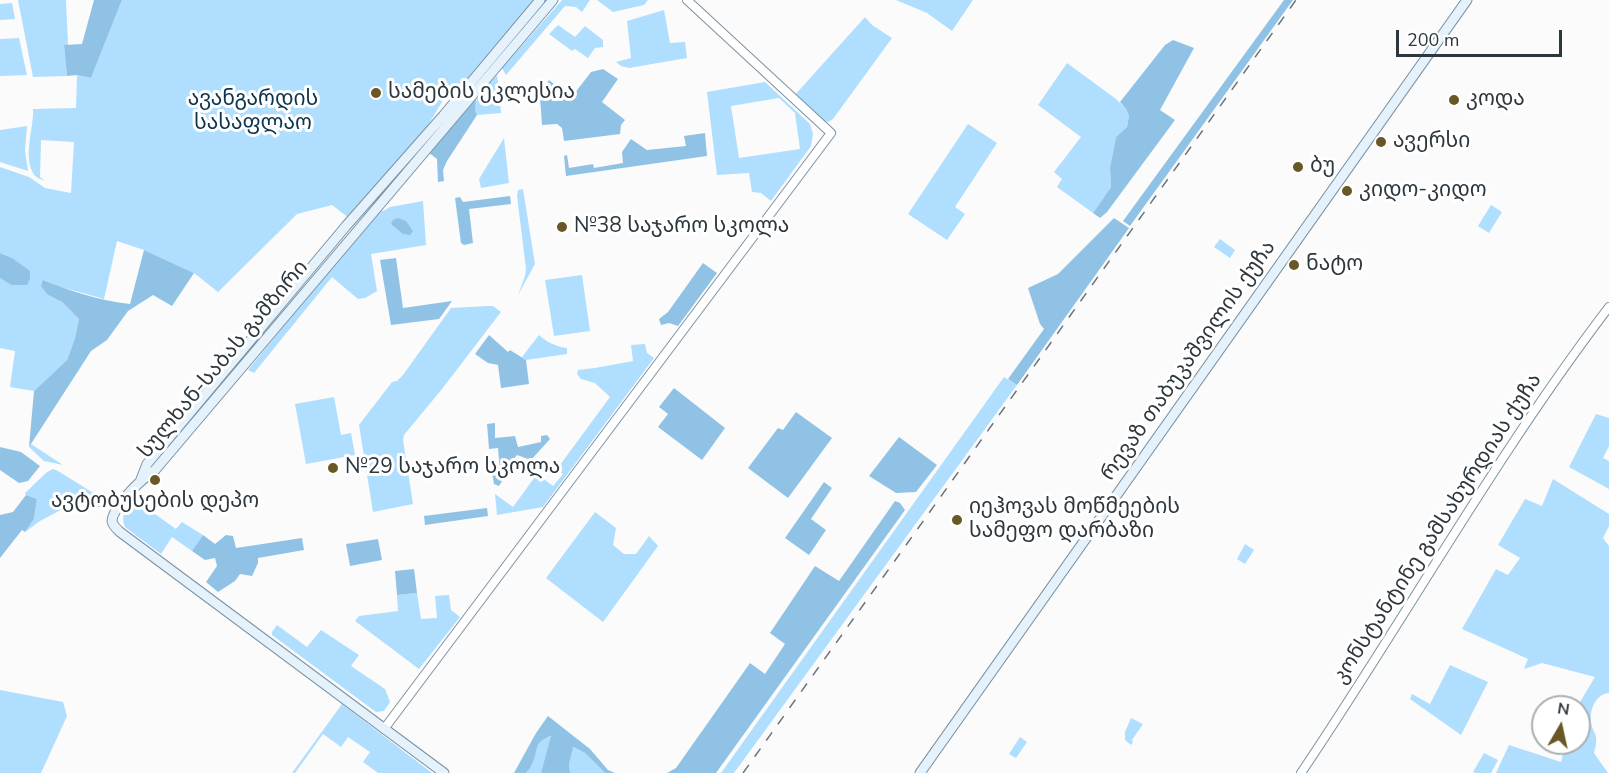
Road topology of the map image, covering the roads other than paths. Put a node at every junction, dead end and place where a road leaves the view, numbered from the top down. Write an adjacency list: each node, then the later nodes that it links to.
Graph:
1 (540, 0): 6 (main road, სულხან-საბას გამზირი)
2 (553, 0): 6 (main road, სულხან-საბას გამზირი)
3 (687, 0): 7 (street)
4 (1467, 0): 9 (main road, რევაზ თაბუკაშვილის ქუჩა)
5 (1609, 307): 10 (street, კონსტანტინე გამსახურდიას ქუჩა)
6 (140, 482): 7 (main road)
7 (384, 729): 8 (main road)
8 (444, 773)
9 (920, 773)
10 (1301, 773)

